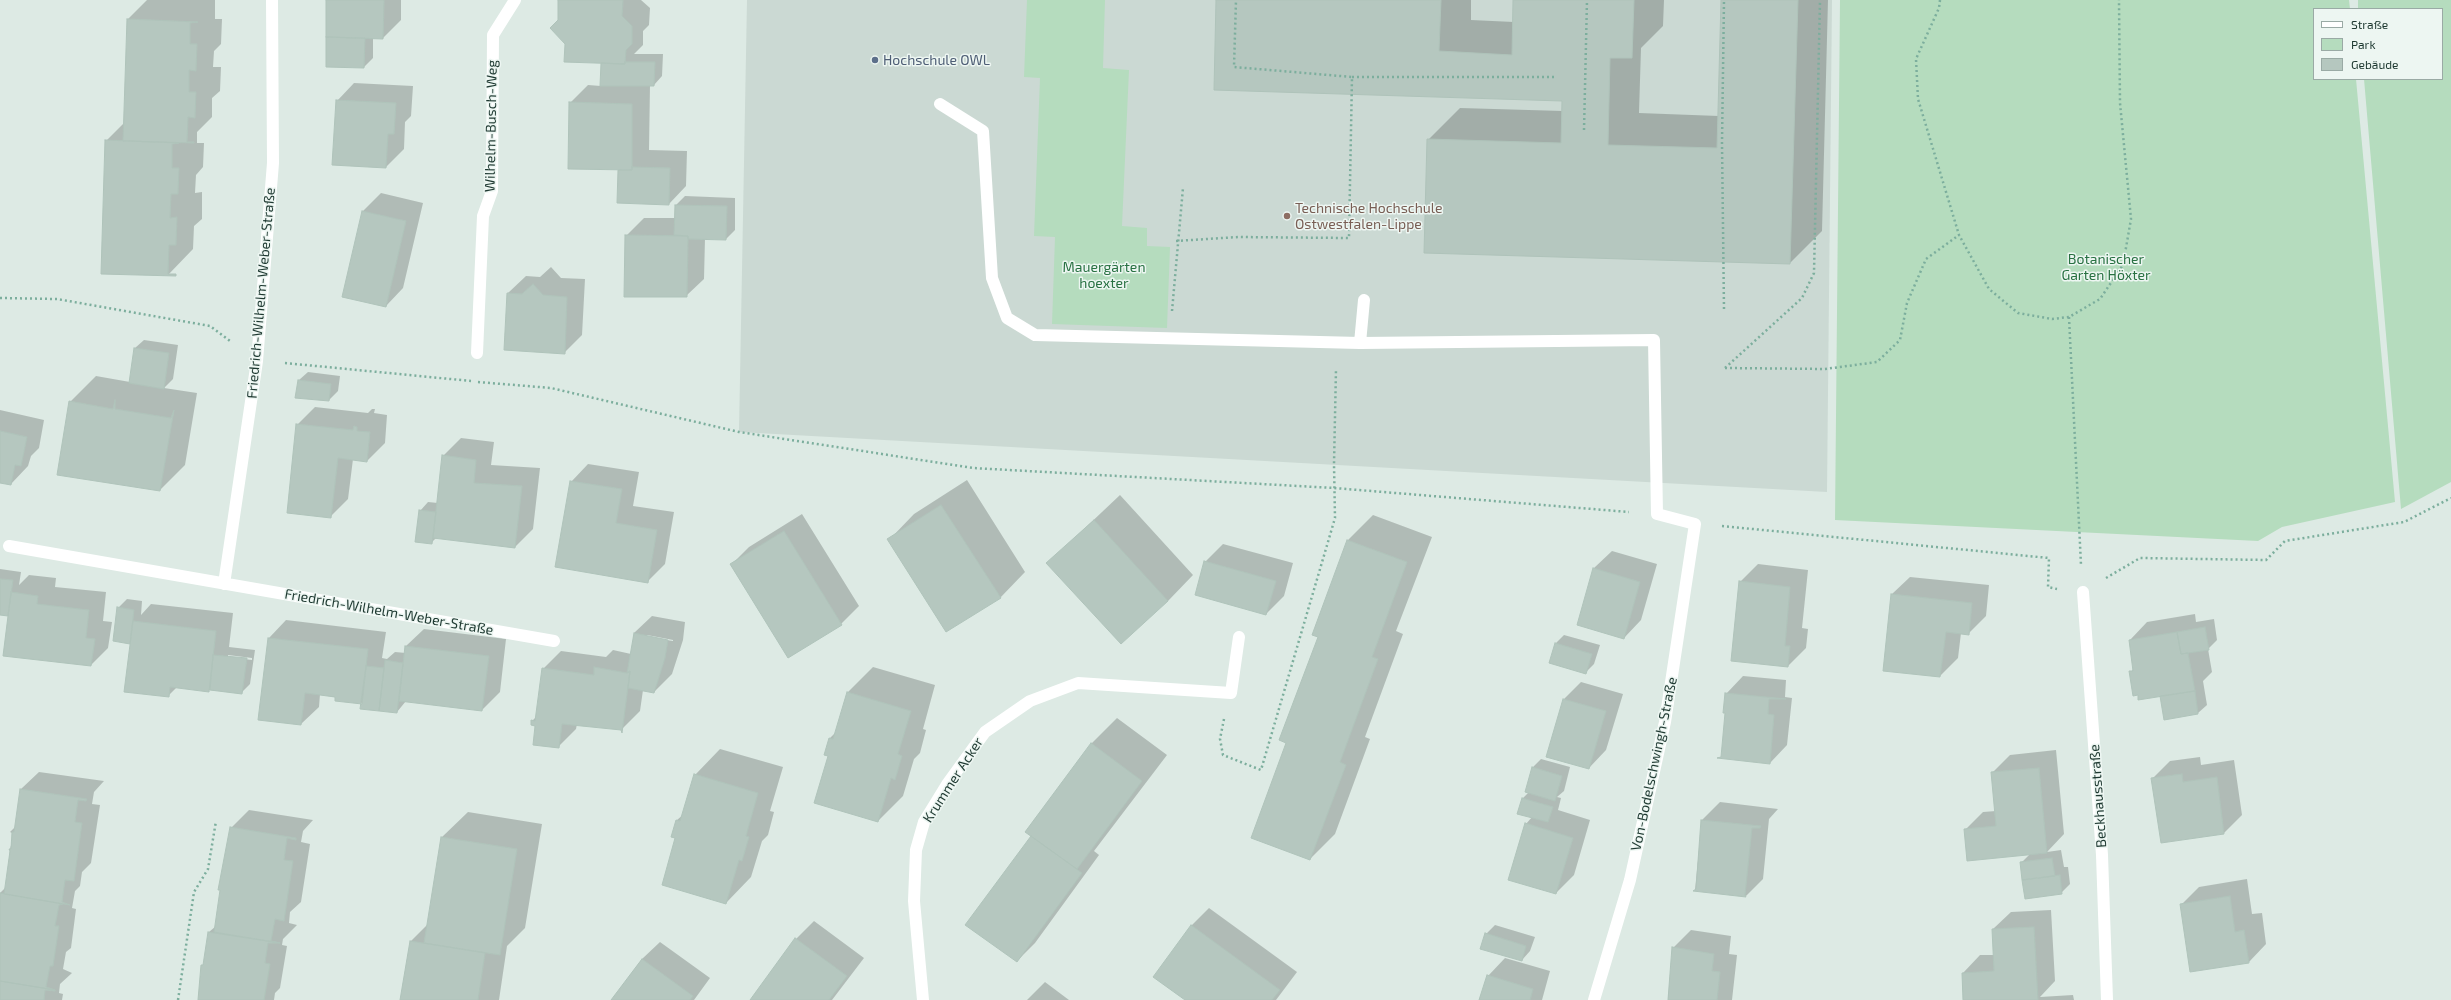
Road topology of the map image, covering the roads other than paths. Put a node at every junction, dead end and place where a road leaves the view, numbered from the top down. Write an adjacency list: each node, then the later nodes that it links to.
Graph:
1 (272, 0): 8 (street, Friedrich-Wilhelm-Weber-Straße)
2 (515, 0): 6 (street, Wilhelm-Busch-Weg)
3 (940, 104): 5 (street)
4 (1364, 300): 5 (street)
5 (1360, 343): 13 (street, Von-Bodelschwingh-Straße)
6 (477, 354)
7 (9, 546): 8 (street, Friedrich-Wilhelm-Weber-Straße)
8 (224, 584): 11 (street, Friedrich-Wilhelm-Weber-Straße)
9 (2083, 592): 14 (street, Beckhausstraße)
10 (1239, 636): 12 (street, Krummer Acker)
11 (554, 640)
12 (923, 1000)
13 (1594, 1000)
14 (2107, 1000)

